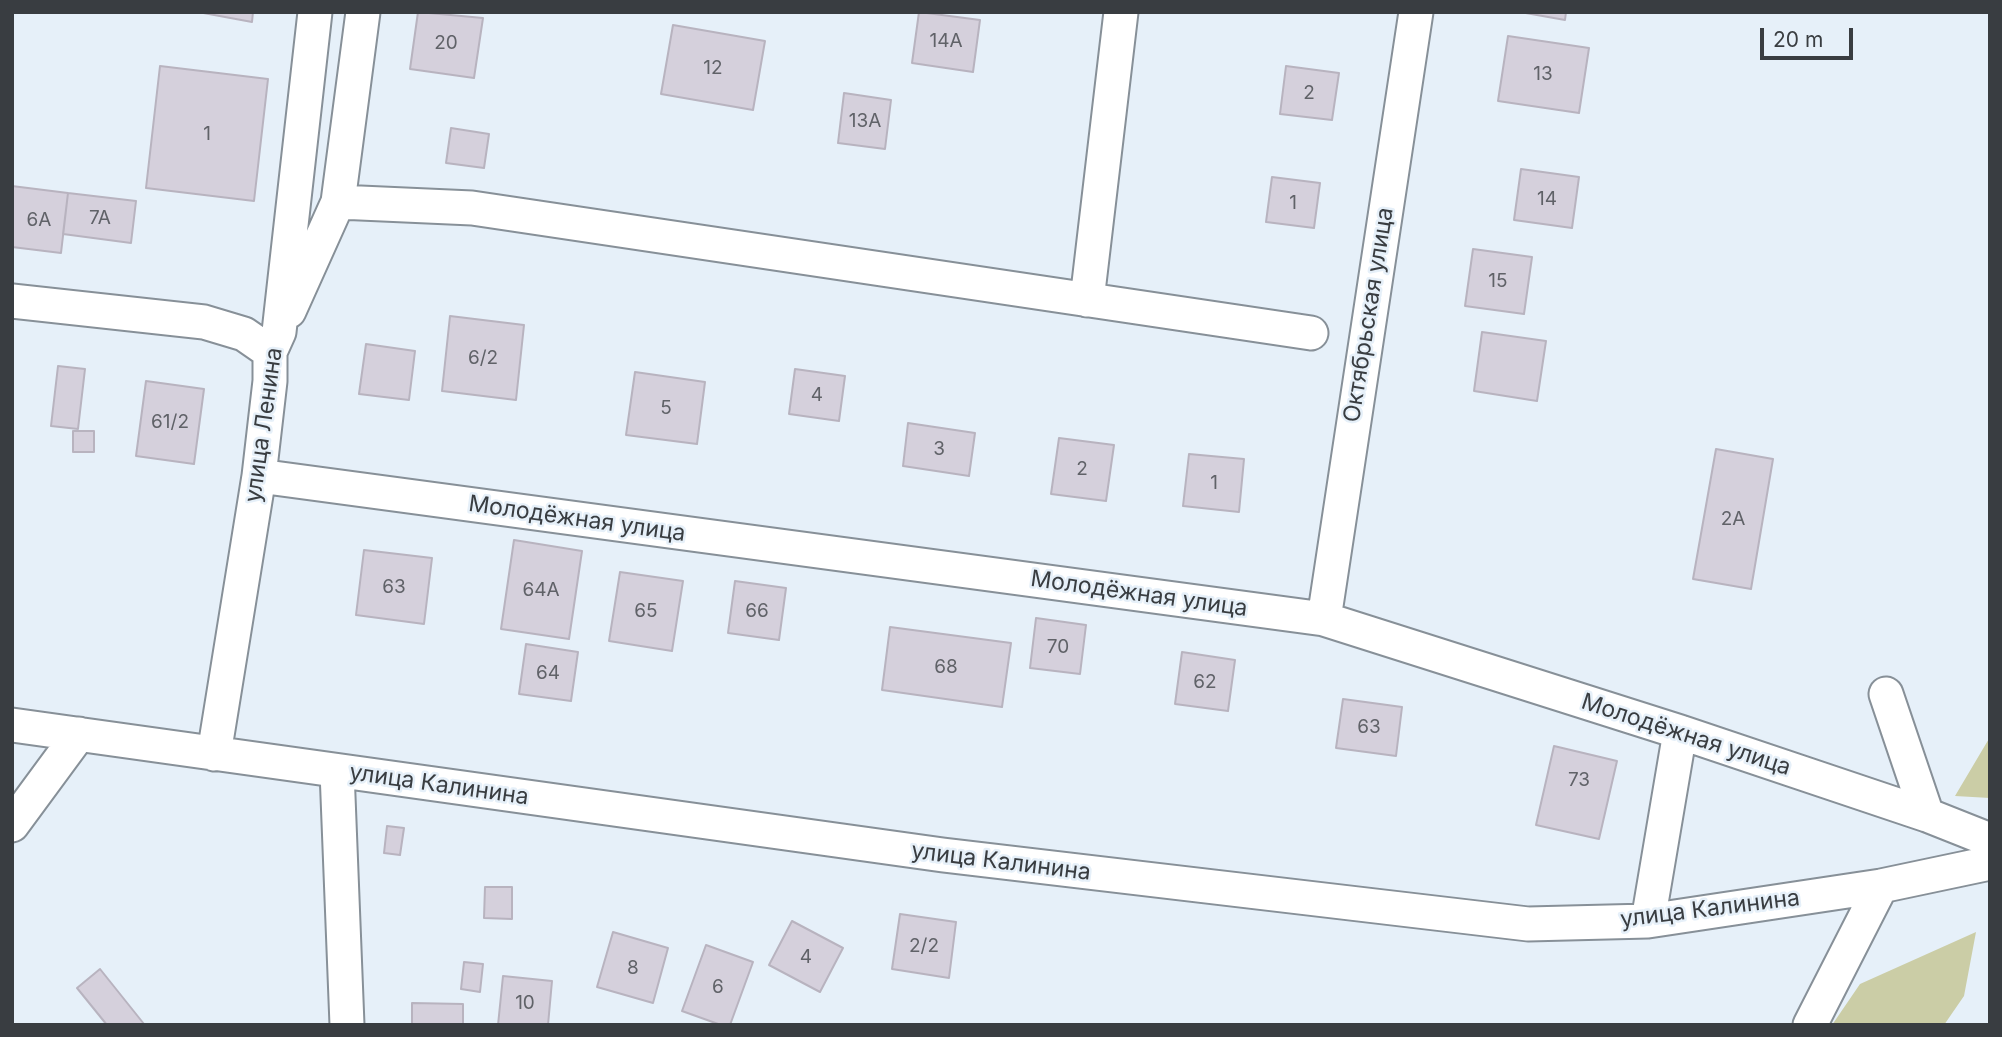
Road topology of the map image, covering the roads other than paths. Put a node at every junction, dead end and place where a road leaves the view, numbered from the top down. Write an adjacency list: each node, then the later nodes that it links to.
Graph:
1 (315, 12): 9 (street, улица Ленина)
2 (363, 12): 5 (street)
3 (1121, 12): 6 (street)
4 (1416, 12): 11 (street, Октябрьская улица)
5 (338, 202): 6 (street); 9 (street)
6 (1087, 300): 8 (street)
7 (12, 301): 9 (street)
8 (1311, 333)
9 (274, 342): 10 (street, улица Ленина)
10 (259, 476): 11 (street, Молодёжная улица); 16 (street, улица Ленина)
11 (1324, 619): 14 (street, Молодёжная улица)
12 (1886, 694): 18 (street)
13 (12, 725): 15 (street, улица Калинина)
14 (1680, 732): 18 (street, Молодёжная улица); 23 (street)
15 (79, 734): 16 (street, улица Калинина); 19 (street)
16 (214, 754): 17 (street, улица Калинина)
17 (337, 771): 23 (street, улица Калинина); 24 (street)
18 (1927, 815): 20 (street, Молодёжная улица)
19 (12, 825)
20 (1990, 840)
21 (1990, 863): 22 (street, улица Калинина)
22 (1881, 886): 23 (street, улица Калинина); 25 (street)
23 (1648, 921)
24 (347, 1025)
25 (1810, 1025)

